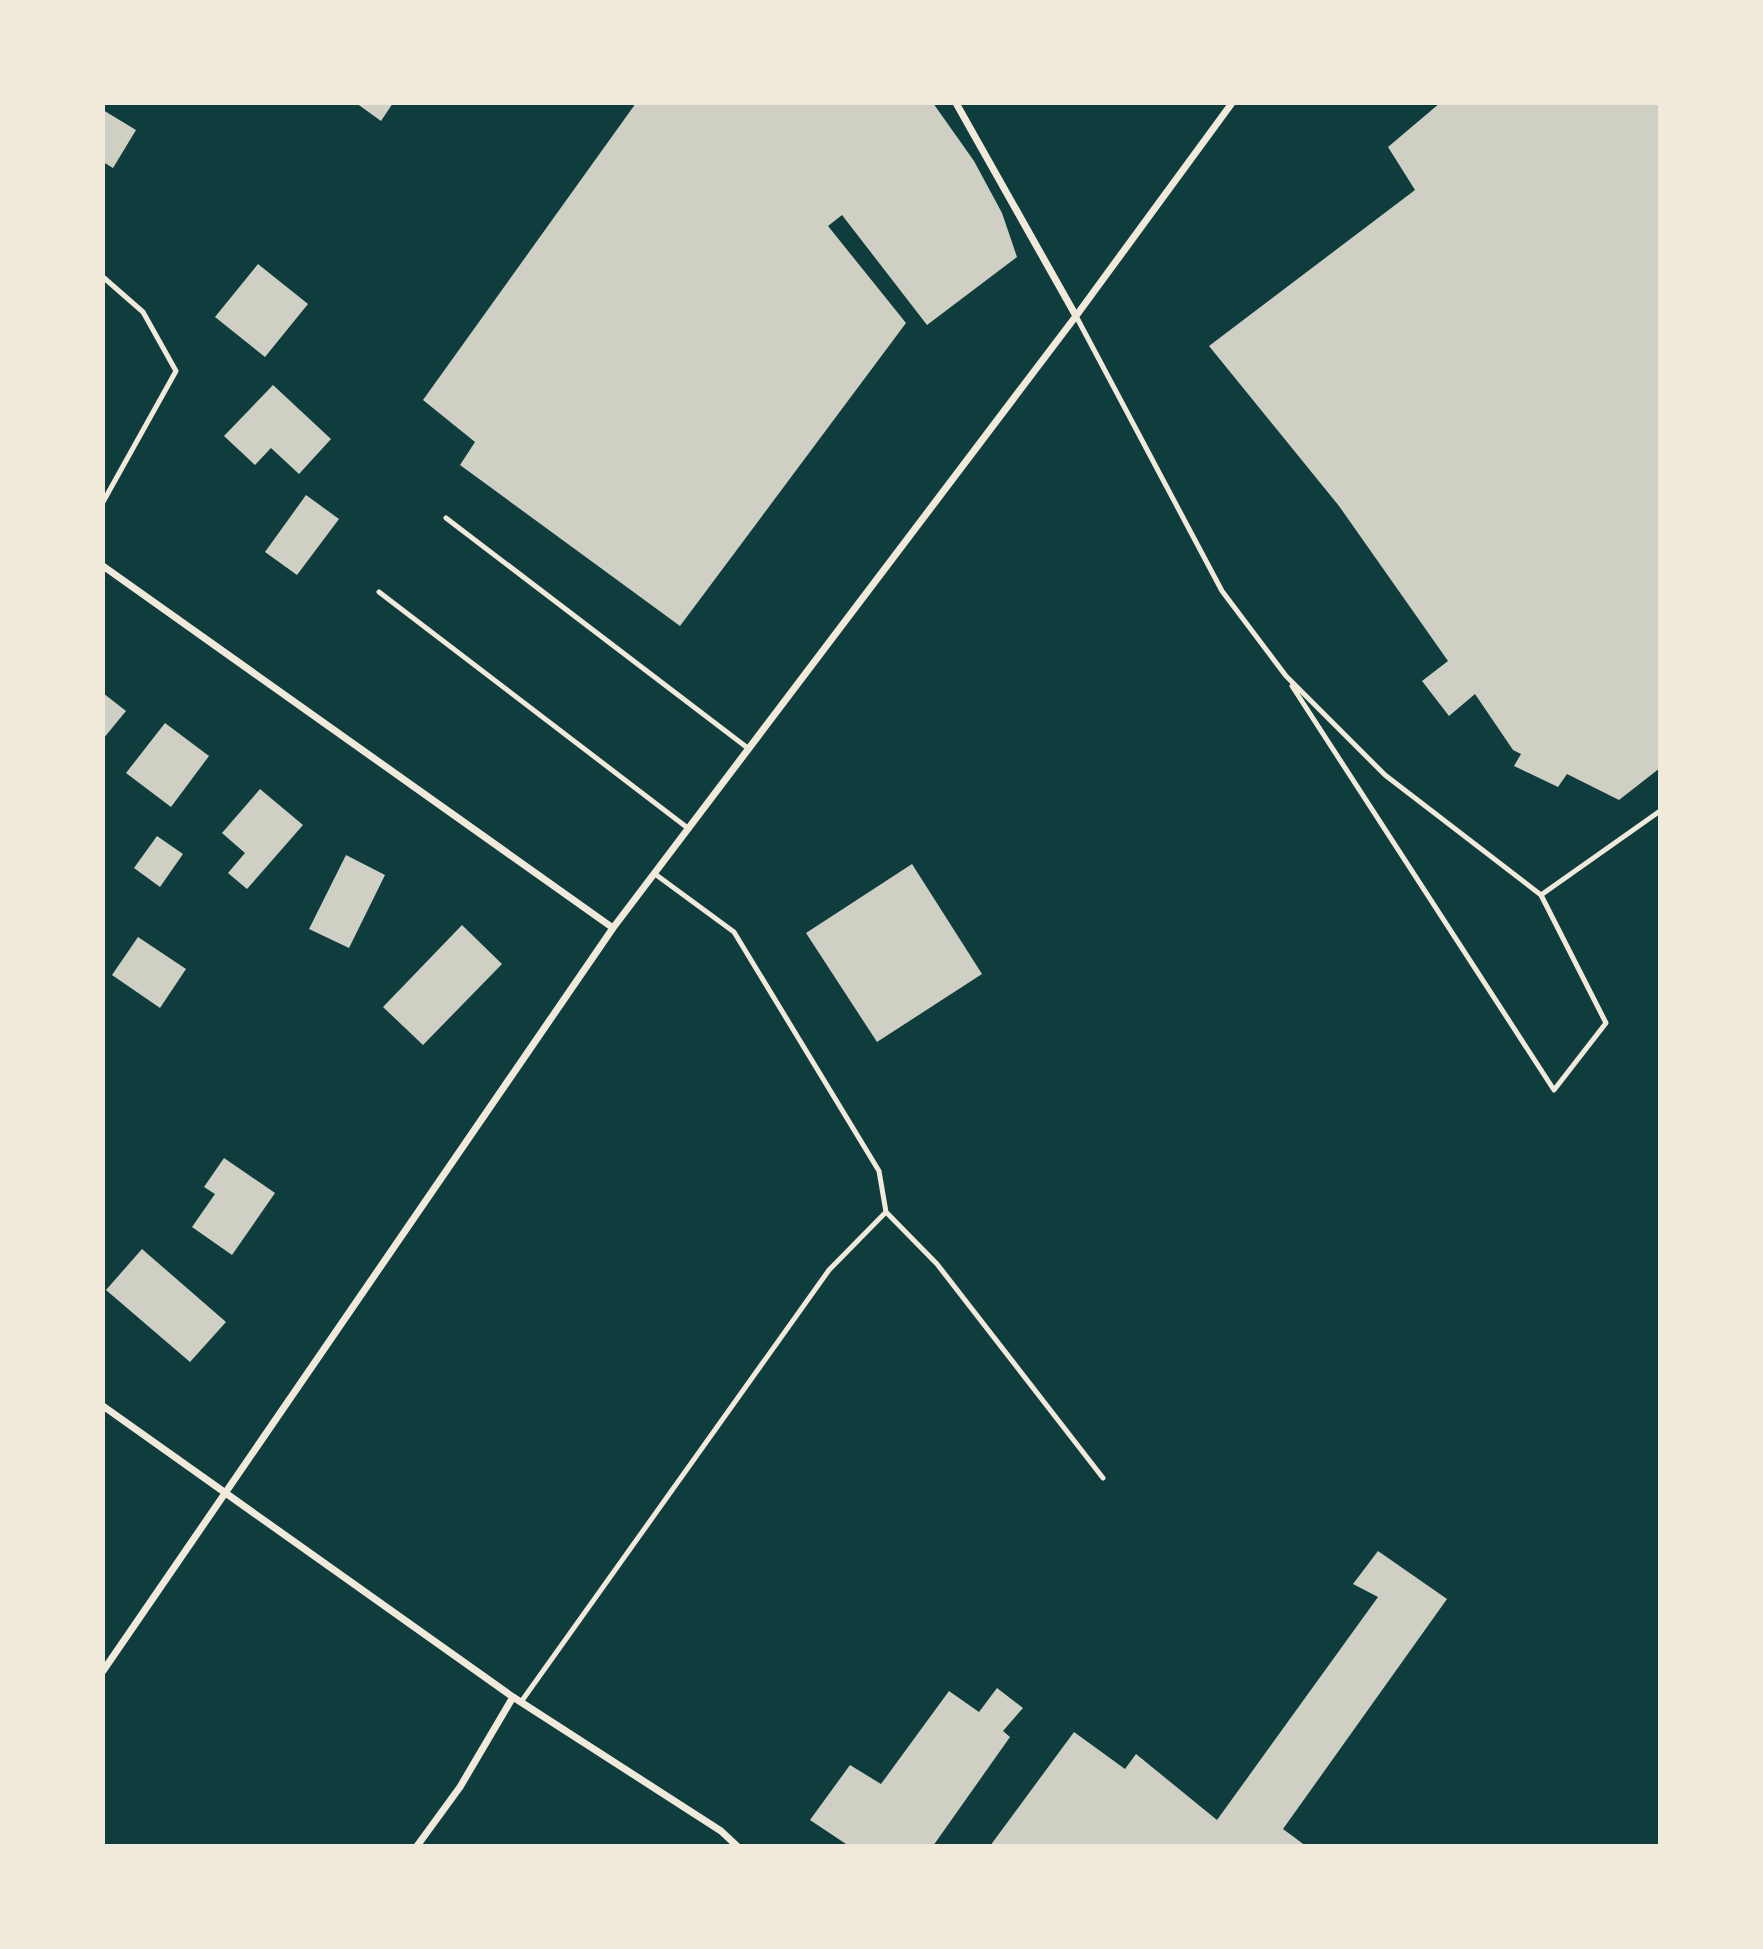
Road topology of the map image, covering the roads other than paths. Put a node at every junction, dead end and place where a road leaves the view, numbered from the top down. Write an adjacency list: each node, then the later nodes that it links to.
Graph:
1 (956, 103): 4 (street)
2 (1232, 103): 4 (street)
3 (103, 277): 5 (lane)
4 (1076, 316): 9 (lane); 10 (street)
5 (103, 502)
6 (446, 518): 10 (lane)
7 (103, 566): 15 (street)
8 (379, 592): 12 (lane)
9 (1285, 675): 14 (lane); 14 (lane)
10 (749, 749): 12 (street)
11 (1660, 811): 14 (lane)
12 (689, 829): 13 (street)
13 (654, 874): 15 (street); 16 (lane)
14 (1541, 895)
15 (613, 928): 19 (street)
16 (886, 1212): 18 (lane); 21 (lane)
17 (103, 1406): 19 (street)
18 (1103, 1478)
19 (227, 1494): 20 (street); 21 (street)
20 (103, 1671)
21 (517, 1699): 22 (street); 23 (street)
22 (417, 1846)
23 (737, 1846)

